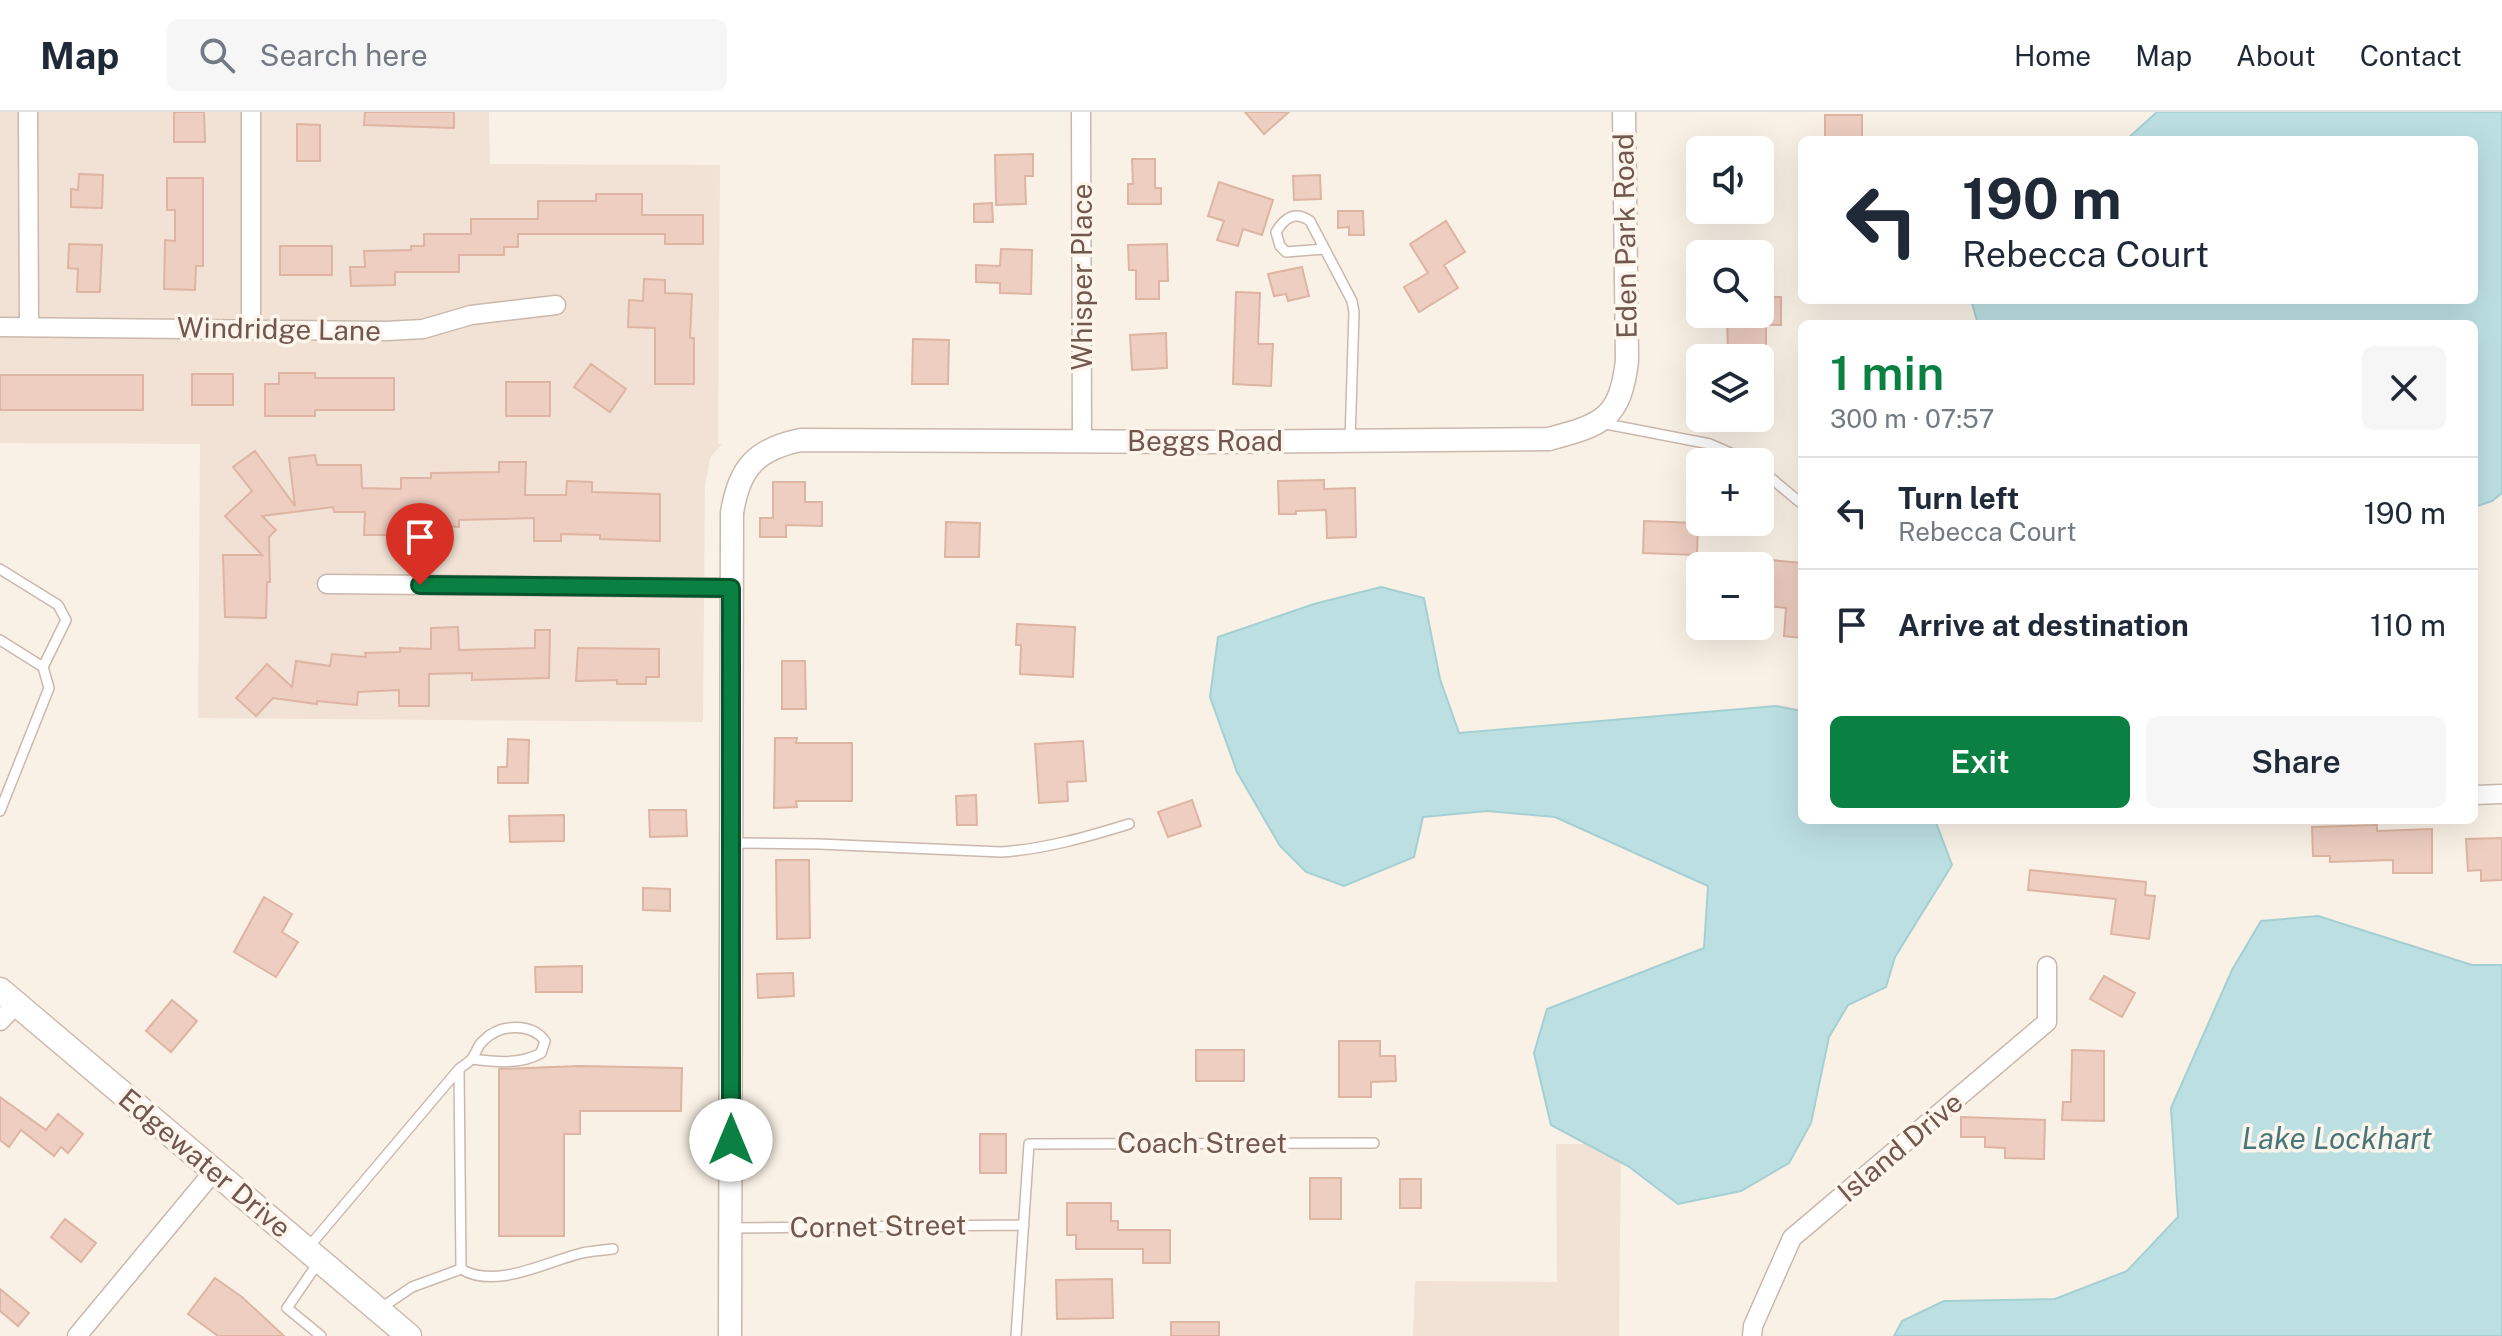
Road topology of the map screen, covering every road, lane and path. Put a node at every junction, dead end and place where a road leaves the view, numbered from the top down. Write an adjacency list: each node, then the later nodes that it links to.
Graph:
1 (28, 112): 8 (street)
2 (251, 112): 9 (street)
3 (1081, 112): 11 (street, Whisper Place)
4 (1624, 112): 10 (street, Eden Park Road)
5 (1324, 249): 5 (lane); 12 (lane)
6 (556, 305): 9 (street, Windridge Lane)
7 (0, 327): 8 (street, Windridge Lane)
8 (29, 327): 9 (street, Windridge Lane)
9 (251, 328)
10 (1597, 422): 12 (street, Beggs Road); 13 (lane)
11 (1082, 441): 12 (street, Beggs Road); 18 (street, Beggs Road)
12 (1350, 441)
13 (1719, 448)
14 (1774, 481): 15 (lane)
15 (1798, 501)
16 (0, 569): 20 (lane)
17 (327, 584): 18 (street)
18 (731, 588): 25 (street)
19 (0, 640): 20 (lane)
20 (43, 667): 23 (lane)
21 (2502, 794): 22 (street)
22 (2478, 795)
23 (0, 811)
24 (1129, 824): 25 (lane)
25 (730, 843): 33 (street)
26 (2047, 966): 43 (street, Island Drive)
27 (5, 1005): 31 (main road, Edgewater Drive)
28 (472, 1059): 28 (lane); 29 (lane)
29 (459, 1069): 35 (lane); 36 (lane)
30 (1374, 1143): 32 (lane, Coach Street)
31 (214, 1171): 35 (main road, Edgewater Drive); 39 (street)
32 (1024, 1225): 33 (lane, Cornet Street); 42 (lane)
33 (731, 1228): 41 (street)
34 (613, 1249): 36 (lane)
35 (313, 1255): 37 (main road, Edgewater Drive); 40 (lane)
36 (461, 1269): 37 (lane)
37 (379, 1310): 38 (main road, Edgewater Drive)
38 (407, 1335)
39 (77, 1336)
40 (321, 1336)
41 (730, 1336)
42 (1016, 1336)
43 (1752, 1336)

